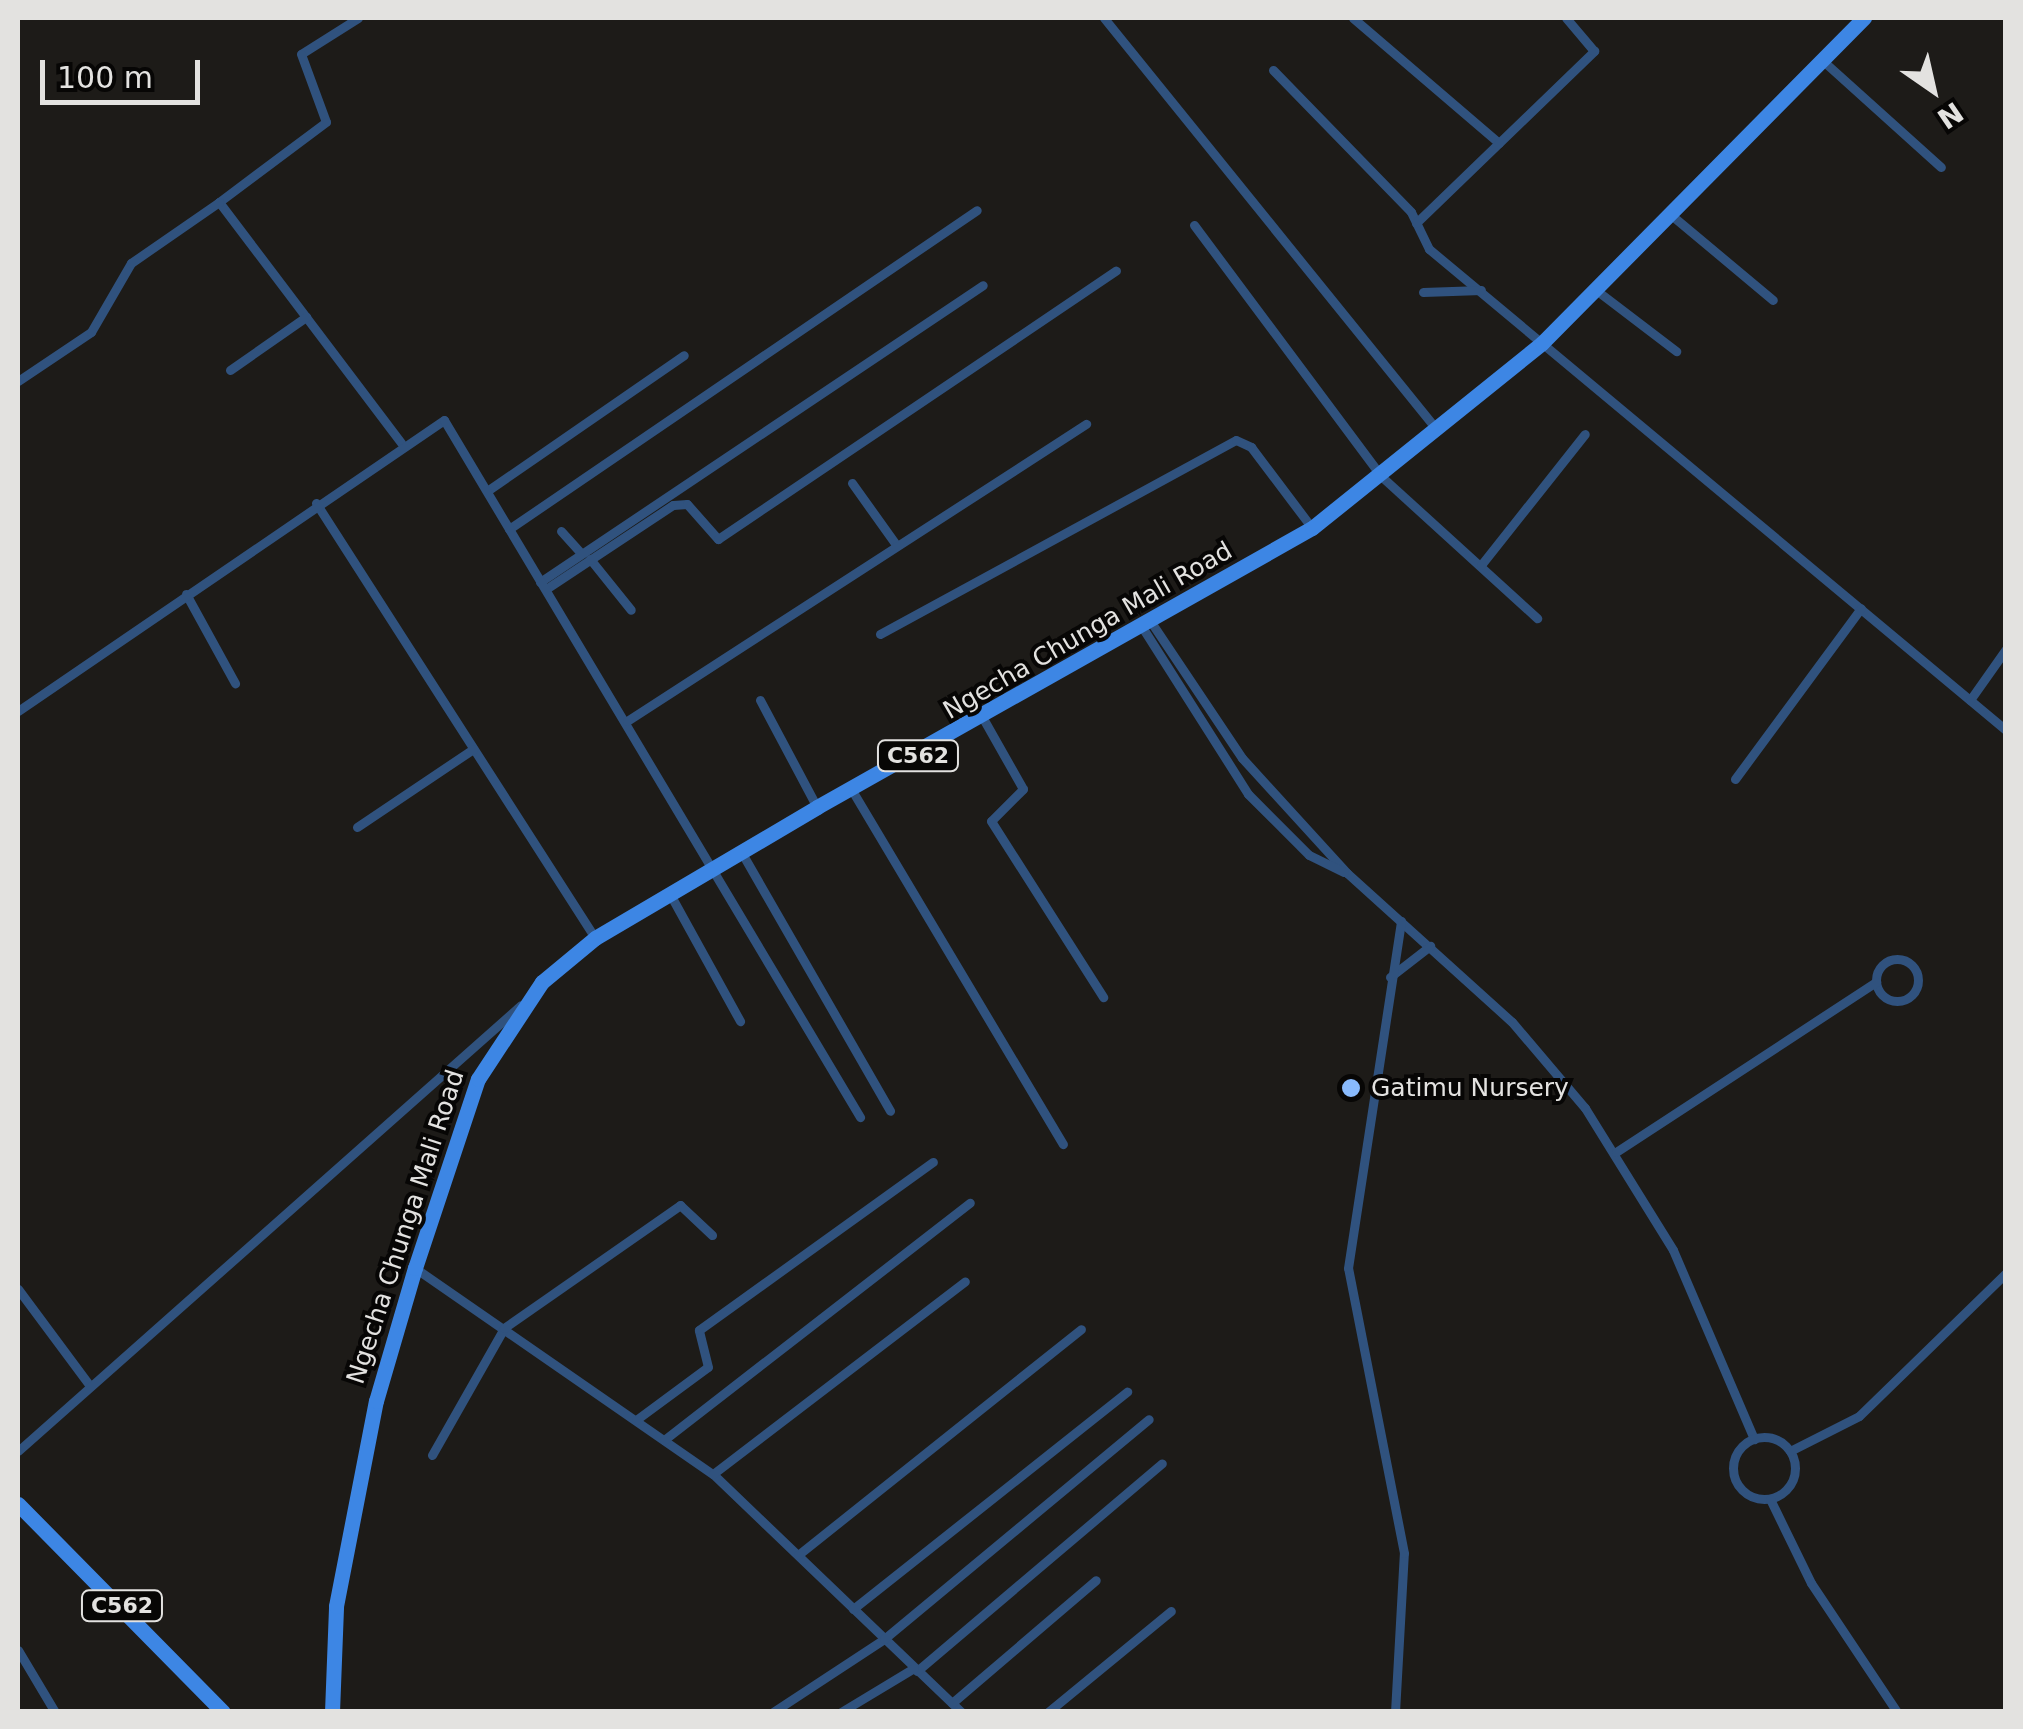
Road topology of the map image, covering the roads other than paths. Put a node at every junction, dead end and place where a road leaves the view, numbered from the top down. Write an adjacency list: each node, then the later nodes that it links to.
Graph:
1 (358, 18): 10 (street)
2 (1104, 18): 28 (street)
3 (1353, 18): 8 (street)
4 (1566, 18): 8 (street)
5 (1864, 18): 6 (main road, Ngecha Chunga Mali Road / C562)
6 (1822, 60): 9 (street); 12 (main road, Ngecha Chunga Mali Road / C562)
7 (1273, 70): 13 (street)
8 (1499, 143): 13 (street)
9 (1942, 166)
10 (219, 202): 21 (street); 26 (street)
11 (977, 210): 36 (street)
12 (1670, 214): 18 (main road, Ngecha Chunga Mali Road / C562); 20 (street)
13 (1416, 224): 17 (street)
14 (1194, 225): 31 (street)
15 (1116, 271): 39 (street)
16 (983, 285): 39 (street)
17 (1481, 290): 19 (street); 22 (street)
18 (1596, 290): 22 (main road, Ngecha Chunga Mali Road / C562); 23 (street)
19 (1423, 292)
20 (1773, 300)
21 (306, 317): 25 (street); 30 (street)
22 (1542, 343): 28 (main road, Ngecha Chunga Mali Road / C562); 43 (street)
23 (1676, 351)
24 (684, 356): 33 (street)
25 (230, 370)
26 (18, 381)
27 (1086, 424): 38 (street)
28 (1439, 432): 31 (main road, Ngecha Chunga Mali Road / C562)
29 (1585, 434): 40 (street)
30 (401, 443): 33 (street); 34 (street)
31 (1382, 477): 35 (main road, Ngecha Chunga Mali Road / C562); 40 (street)
32 (852, 482): 38 (street)
33 (487, 492): 36 (street)
34 (316, 503): 42 (street); 56 (street)
35 (1312, 528): 46 (main road, Ngecha Chunga Mali Road / C562); 47 (street)
36 (509, 529): 41 (street)
37 (561, 531): 39 (street)
38 (896, 546): 54 (street)
39 (586, 556): 41 (street); 44 (street)
40 (1481, 564): 45 (street)
41 (543, 585): 54 (street)
42 (186, 594): 49 (street); 52 (street)
43 (1862, 608): 51 (street); 57 (street)
44 (631, 610)
45 (1537, 618)
46 (1149, 627): 53 (main road, Ngecha Chunga Mali Road / C562); 63 (street); 63 (street)
47 (880, 634)
48 (2006, 649): 51 (street)
49 (235, 683)
50 (760, 700): 59 (street)
51 (1970, 700): 55 (street)
52 (18, 711)
53 (984, 720): 58 (main road, Ngecha Chunga Mali Road / C562); 70 (street)
54 (626, 722): 62 (street)
55 (2006, 730)
56 (474, 749): 60 (street); 66 (street)
57 (1735, 779)
58 (854, 792): 59 (main road, Ngecha Chunga Mali Road / C562); 75 (street)
59 (817, 807): 61 (main road, Ngecha Chunga Mali Road / C562)
60 (357, 827)
61 (743, 855): 62 (main road, Ngecha Chunga Mali Road / C562); 73 (street)
62 (718, 869): 64 (main road, Ngecha Chunga Mali Road / C562); 74 (street)
63 (1346, 874): 65 (street)
64 (671, 896): 66 (main road, Ngecha Chunga Mali Road / C562); 72 (street)
65 (1402, 921): 67 (street); 68 (street)
66 (595, 938): 71 (main road, Ngecha Chunga Mali Road / C562)
67 (1430, 946): 68 (street); 76 (street)
68 (1390, 978): 114 (street)
69 (1876, 982): 69 (street); 76 (street)
70 (1102, 997)
71 (522, 1005): 80 (main road, Ngecha Chunga Mali Road / C562); 86 (street)
72 (740, 1021)
73 (890, 1111)
74 (860, 1117)
75 (1064, 1144)
76 (1616, 1152): 90 (street)
77 (933, 1162): 88 (street)
78 (970, 1203): 91 (street)
79 (712, 1235): 84 (street)
80 (414, 1268): 84 (street); 109 (main road, Ngecha Chunga Mali Road / C562)
81 (2006, 1273): 93 (street)
82 (965, 1281): 96 (street)
83 (18, 1289): 86 (street)
84 (504, 1328): 88 (street); 94 (street)
85 (1081, 1330): 99 (street)
86 (90, 1386): 92 (street)
87 (1127, 1392): 101 (street)
88 (636, 1420): 91 (street)
89 (1150, 1420): 103 (street)
90 (1754, 1439): 93 (street); 97 (street)
91 (664, 1440): 96 (street)
92 (18, 1451)
93 (1790, 1451): 97 (street)
94 (432, 1455)
95 (1162, 1462): 105 (street)
96 (712, 1474): 99 (street)
97 (1770, 1499): 115 (street)
98 (18, 1504): 108 (main road, C562)
99 (798, 1555): 101 (street)
100 (1096, 1580): 106 (street)
101 (853, 1608): 103 (street)
102 (1172, 1611): 113 (street)
103 (884, 1639): 105 (street); 110 (street)
104 (18, 1650): 107 (street)
105 (916, 1669): 106 (street); 111 (street)
106 (952, 1702): 112 (street)
107 (55, 1712)
108 (222, 1712)
109 (332, 1712)
110 (773, 1712)
111 (840, 1712)
112 (961, 1712)
113 (1048, 1712)
114 (1395, 1712)
115 (1896, 1712)

